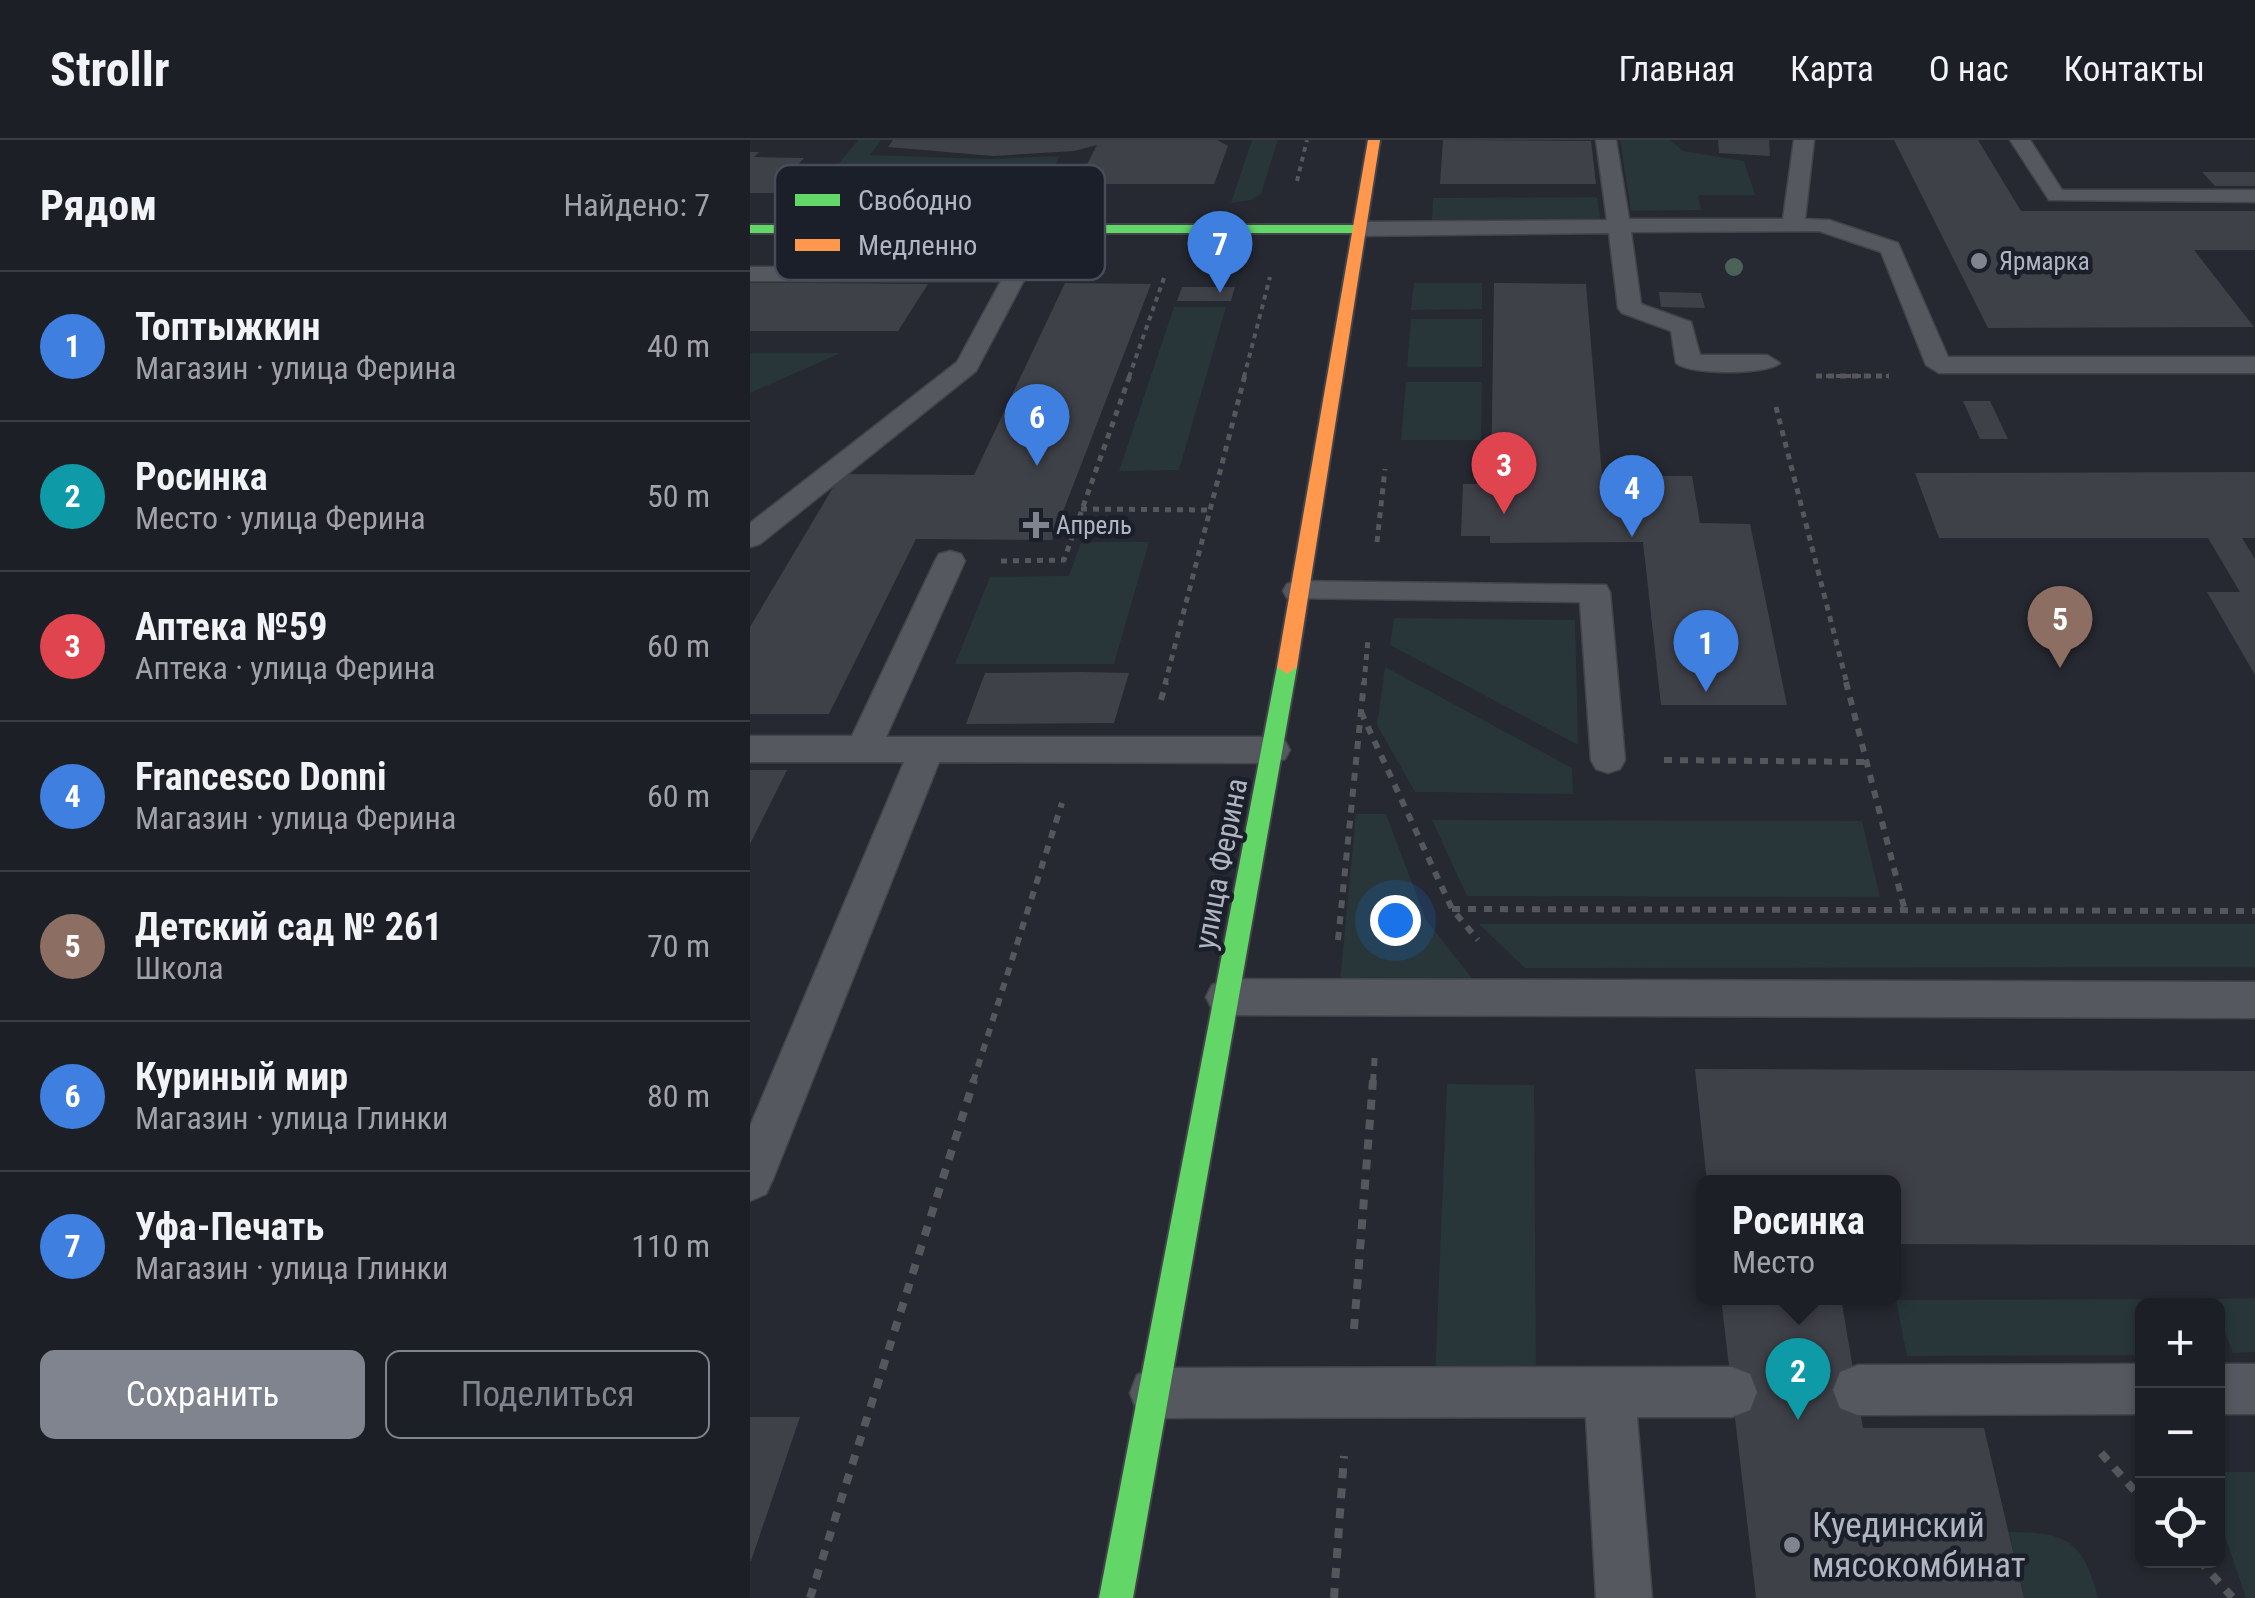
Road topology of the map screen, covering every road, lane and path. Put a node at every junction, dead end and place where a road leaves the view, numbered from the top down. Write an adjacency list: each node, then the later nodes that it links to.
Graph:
1 (1374, 140): 9 (main road, улица Ферина)
2 (1606, 140): 7 (lane)
3 (1804, 140): 6 (lane)
4 (2020, 140): 5 (lane)
5 (2255, 196)
6 (1797, 225): 7 (lane); 14 (lane)
7 (1618, 226): 9 (lane); 13 (lane)
8 (1105, 228): 9 (main road)
9 (1358, 228): 20 (main road, улица Ферина)
10 (1169, 262): 16 (path)
11 (1274, 262): 17 (path)
12 (1013, 280): 18 (lane)
13 (1767, 363)
14 (2255, 365)
15 (1773, 396): 29 (path)
16 (1082, 509): 17 (path); 19 (path)
17 (1210, 510): 21 (path)
18 (750, 538)
19 (950, 561): 24 (lane)
20 (1298, 591): 26 (main road, улица Ферина); 28 (lane)
21 (1160, 703)
22 (1361, 711): 30 (path)
23 (750, 750): 24 (lane)
24 (863, 750): 27 (lane)
25 (1079, 750): 26 (lane); 27 (lane); 47 (path)
26 (1274, 750): 33 (main road, улица Ферина)
27 (926, 751): 37 (lane)
28 (1608, 760): 29 (path)
29 (1865, 762): 32 (path)
30 (1452, 909): 32 (path); 35 (path)
31 (2255, 910): 32 (path)
32 (1905, 912)
33 (1226, 997): 34 (lane); 44 (main road, улица Ферина)
34 (1332, 997): 35 (lane); 45 (path)
35 (1507, 997): 36 (lane)
36 (2255, 1000)
37 (750, 1179)
38 (2135, 1389): 41 (lane)
39 (2225, 1389): 40 (lane)
40 (2255, 1389)
41 (1858, 1390)
42 (1610, 1392): 43 (lane); 45 (lane); 50 (lane)
43 (1732, 1392)
44 (1154, 1393): 45 (lane); 48 (main road, улица Ферина)
45 (1349, 1393): 49 (path)
46 (2206, 1568): 51 (path)
47 (810, 1598)
48 (1116, 1598)
49 (1334, 1598)
50 (1624, 1598)
51 (2233, 1598)

